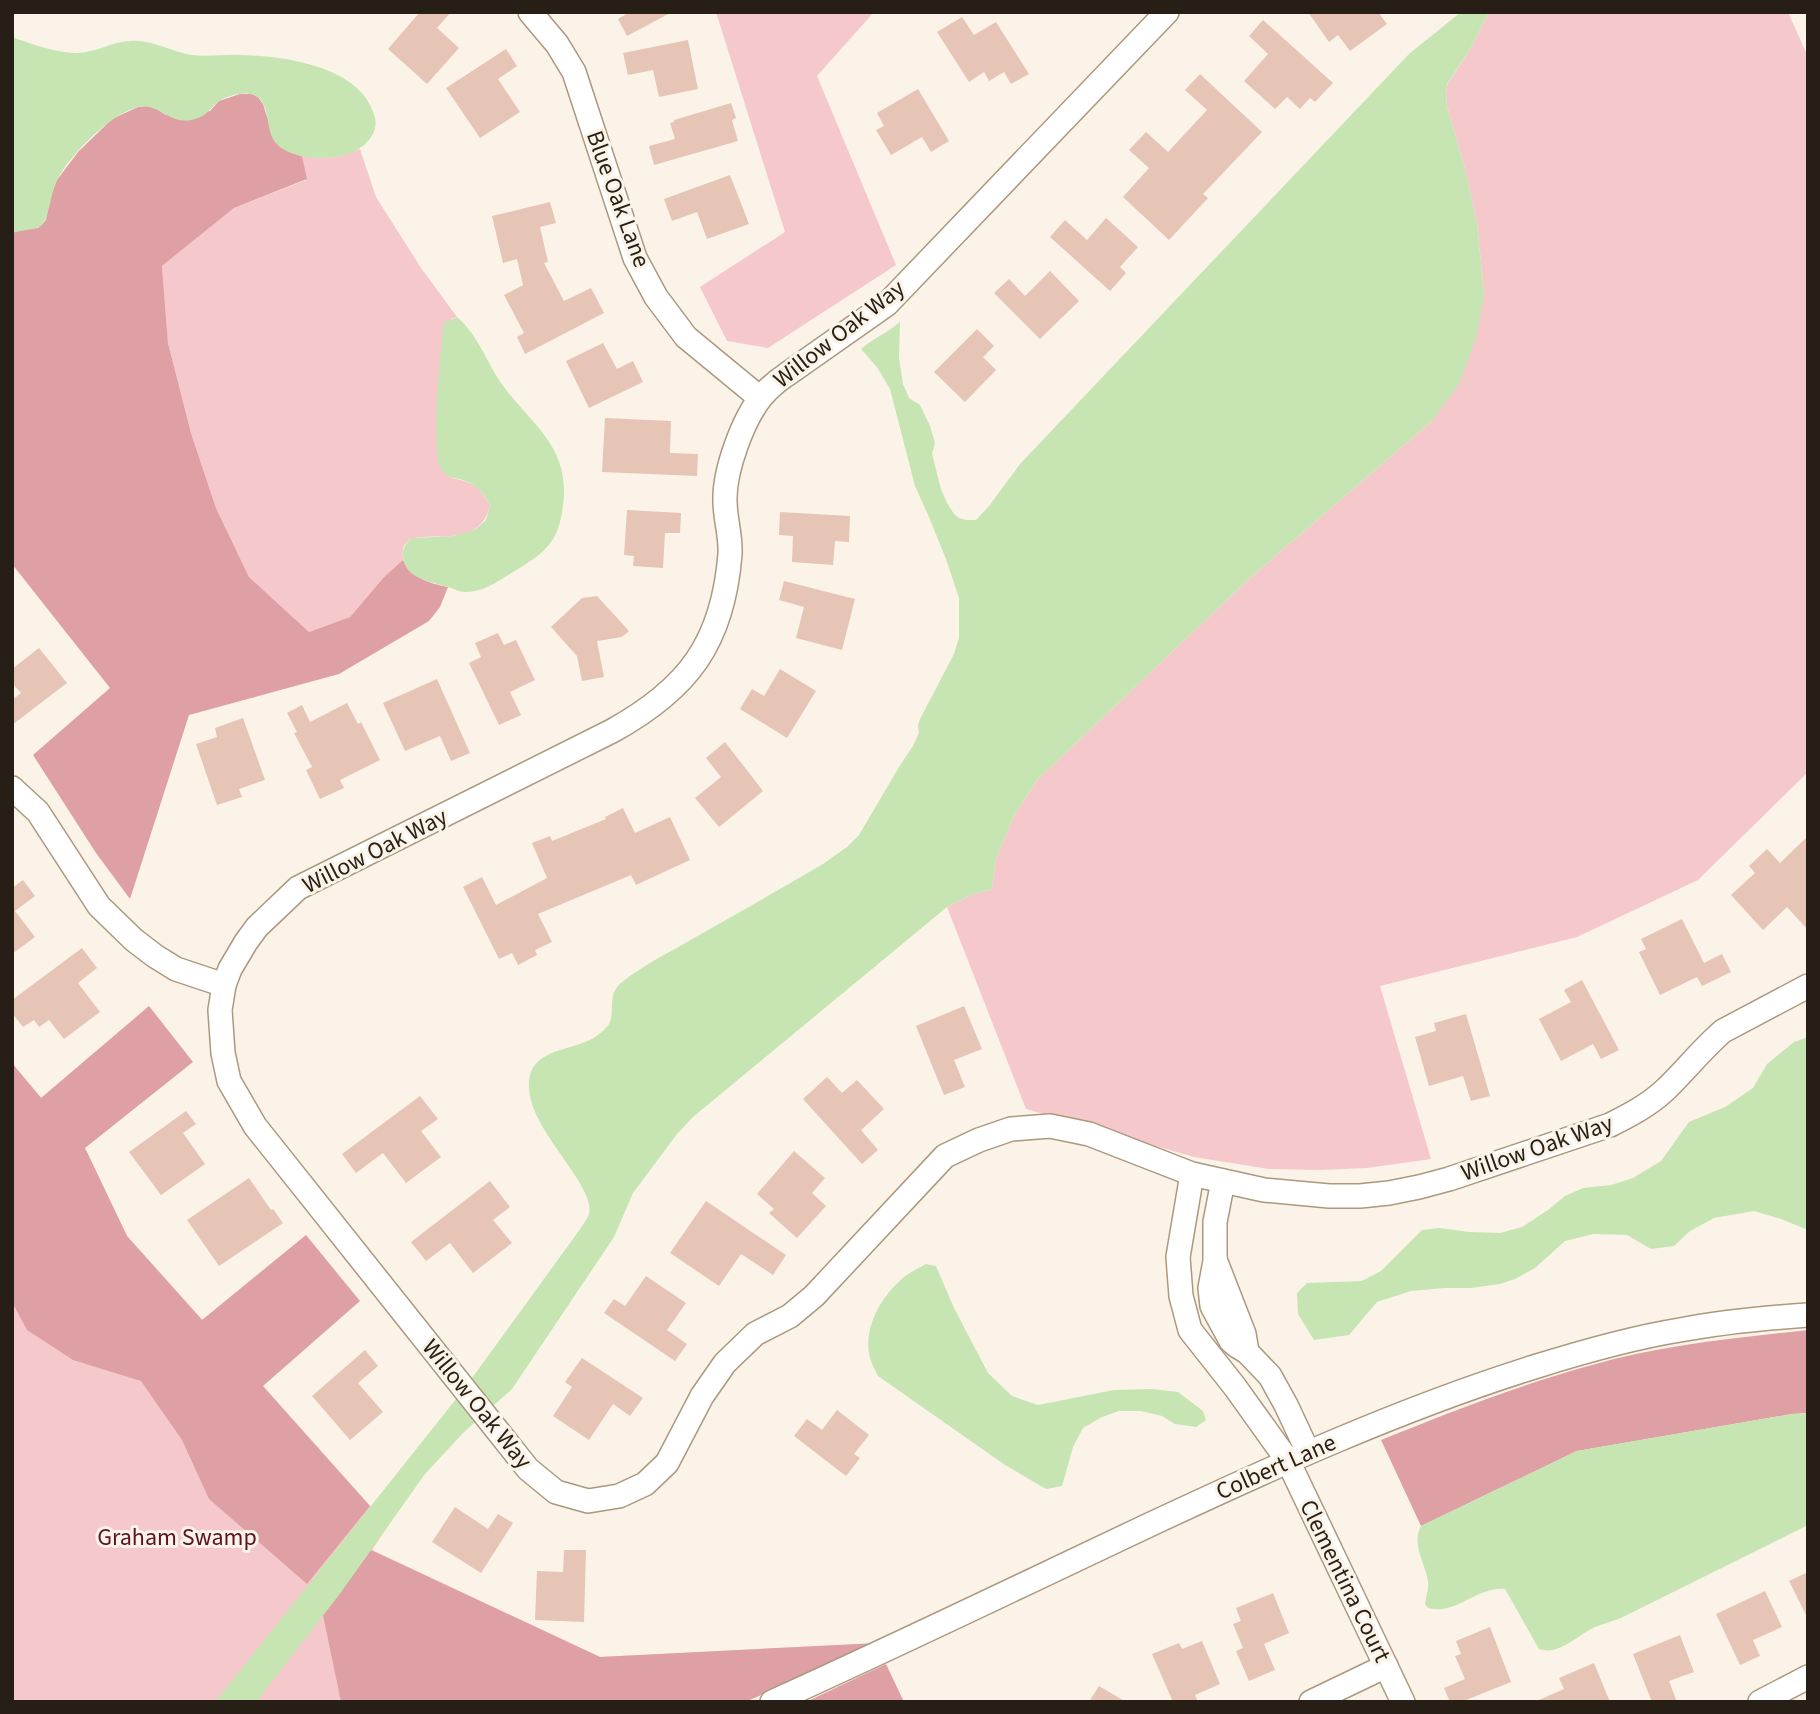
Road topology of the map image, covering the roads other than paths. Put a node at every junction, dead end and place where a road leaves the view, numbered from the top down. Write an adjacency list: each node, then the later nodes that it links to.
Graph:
1 (530, 12): 3 (street, Blue Oak Lane)
2 (1167, 12): 3 (street, Willow Oak Way)
3 (760, 398): 5 (street, Willow Oak Way)
4 (12, 788): 5 (street)
5 (224, 985): 7 (street, Willow Oak Way)
6 (1808, 986): 8 (street, Willow Oak Way)
7 (1192, 1174): 8 (street, Willow Oak Way); 10 (street)
8 (1223, 1181): 10 (street)
9 (1808, 1315): 10 (street, Colbert Lane)
10 (1298, 1457): 11 (street, Clementina Court); 13 (street, Colbert Lane)
11 (1386, 1667): 14 (street); 15 (street, Clementina Court)
12 (1808, 1677): 16 (street)
13 (772, 1702)
14 (1311, 1702)
15 (1402, 1702)
16 (1760, 1702)

